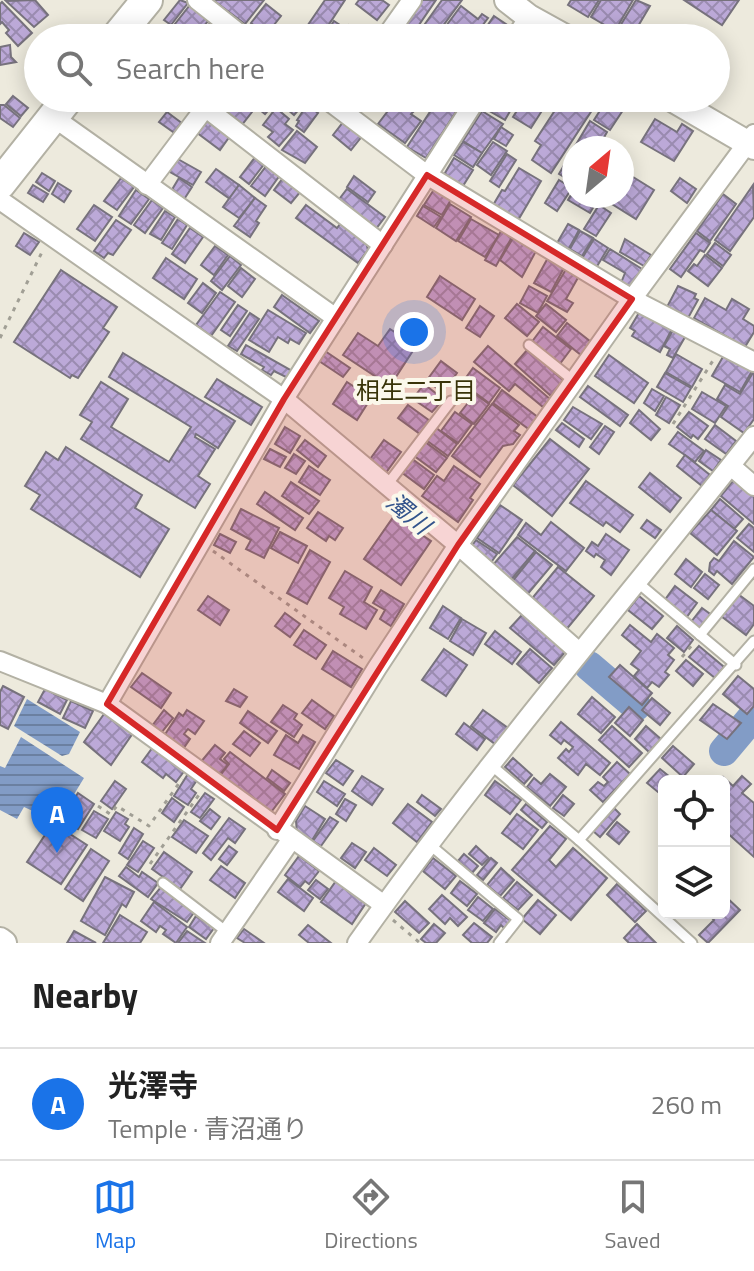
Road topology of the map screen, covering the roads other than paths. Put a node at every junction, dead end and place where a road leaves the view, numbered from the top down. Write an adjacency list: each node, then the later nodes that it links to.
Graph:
1 (147, 0): 6 (highway)
2 (197, 0): 7 (street)
3 (412, 0): 8 (street)
4 (507, 0): 5 (street)
5 (529, 17): 9 (street); 10 (street)
6 (127, 24)
7 (227, 24)
8 (395, 24)
9 (524, 24)
10 (542, 24)
11 (56, 112): 20 (highway)
12 (66, 112): 21 (street)
13 (202, 112): 21 (street)
14 (220, 112): 23 (street)
15 (350, 112): 19 (street)
16 (468, 112): 19 (street)
17 (696, 112): 18 (street)
18 (751, 141): 24 (street)
19 (427, 175): 23 (street); 24 (street)
20 (0, 184)
21 (147, 185): 25 (street)
22 (0, 200): 29 (street)
23 (383, 245): 25 (street)
24 (632, 299): 27 (street); 28 (street)
25 (336, 318): 29 (street)
26 (529, 345): 28 (lane)
27 (754, 362)
28 (574, 381): 35 (street)
29 (284, 399): 33 (street); 43 (street)
30 (451, 401): 33 (lane)
31 (754, 436): 32 (street)
32 (731, 466): 34 (street); 37 (street)
33 (387, 485): 35 (street)
34 (754, 486)
35 (455, 549): 40 (street); 45 (street)
36 (754, 569): 38 (lane)
37 (636, 581): 38 (lane); 40 (street)
38 (700, 635): 42 (lane)
39 (754, 641): 42 (lane)
40 (579, 652): 44 (street)
41 (0, 661): 43 (street)
42 (736, 665): 46 (lane)
43 (107, 704): 45 (street)
44 (491, 765): 46 (lane); 47 (street)
45 (284, 835): 49 (street); 50 (street)
46 (579, 840): 53 (lane)
47 (429, 844): 49 (street); 52 (lane)
48 (163, 883): 50 (lane)
49 (382, 908): 51 (street)
50 (224, 938)
51 (357, 943)
52 (499, 943)
53 (692, 943)

